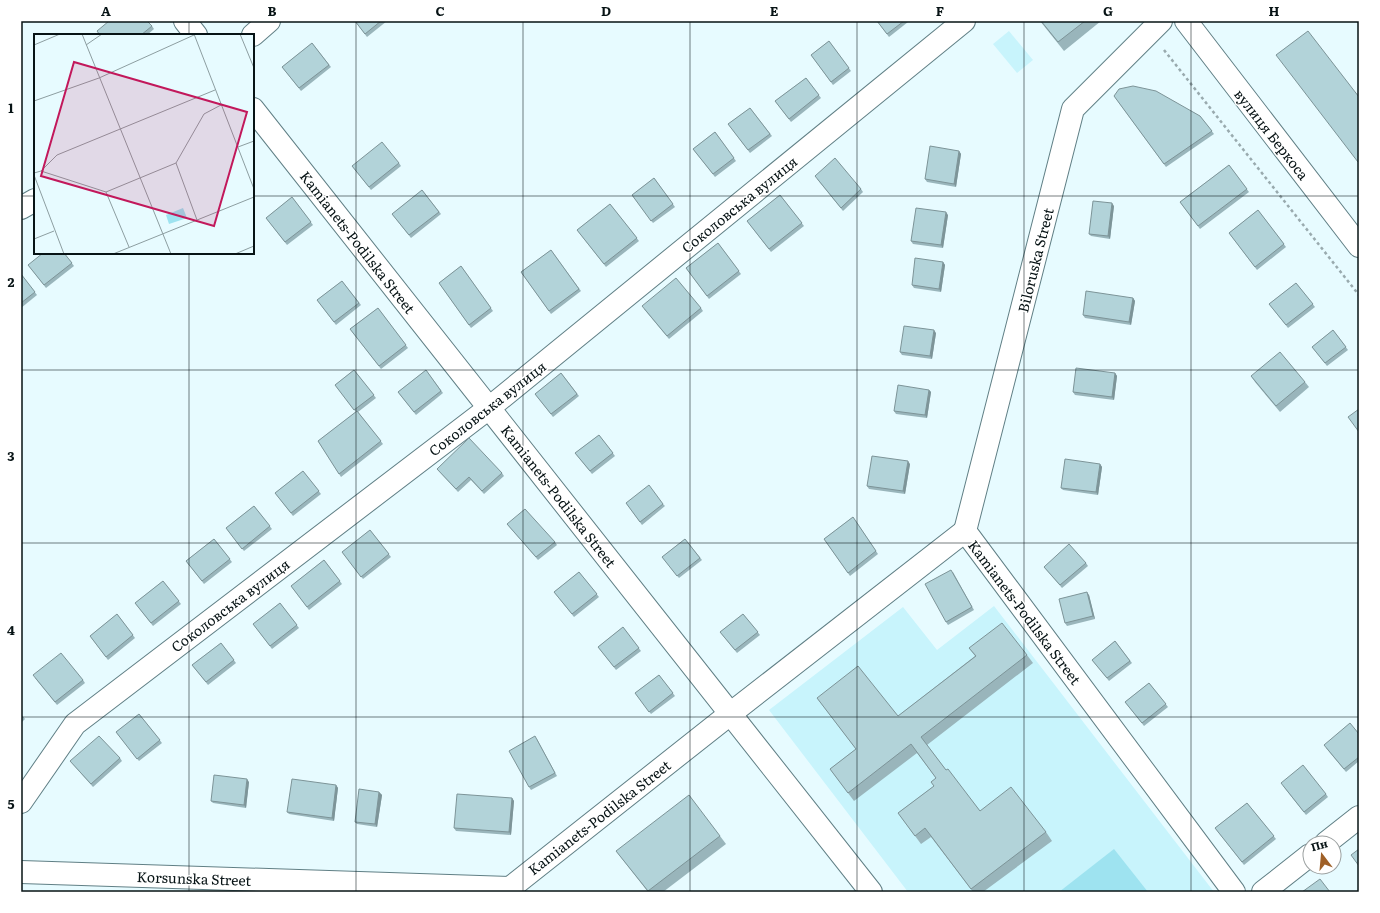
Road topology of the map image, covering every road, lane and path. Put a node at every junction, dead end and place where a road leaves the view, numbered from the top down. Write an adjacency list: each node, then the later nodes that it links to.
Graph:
1 (185, 21): 6 (street)
2 (269, 21): 7 (street)
3 (964, 21): 13 (street, Соколовська вулиця)
4 (1186, 21): 11 (street, вулиця Беркоса)
5 (1155, 27): 12 (path); 14 (street, Biloruska Street)
6 (195, 34)
7 (254, 34)
8 (254, 111): 13 (street, Kamianets-Podilska Street)
9 (34, 201): 10 (street)
10 (21, 208)
11 (1359, 246)
12 (1359, 295)
13 (489, 408): 15 (street, Kamianets-Podilska Street); 16 (street, Соколовська вулиця)
14 (966, 531): 15 (street, Kamianets-Podilska Street); 23 (street, Kamianets-Podilska Street)
15 (730, 714): 21 (street, Kamianets-Podilska Street); 22 (street, Kamianets-Podilska Street)
16 (21, 802)
17 (1359, 817): 18 (street)
18 (1336, 835)
19 (1302, 861): 24 (street)
20 (21, 872): 21 (street, Korsunska Street)
21 (512, 890)
22 (871, 892)
23 (1234, 892)
24 (1263, 892)

